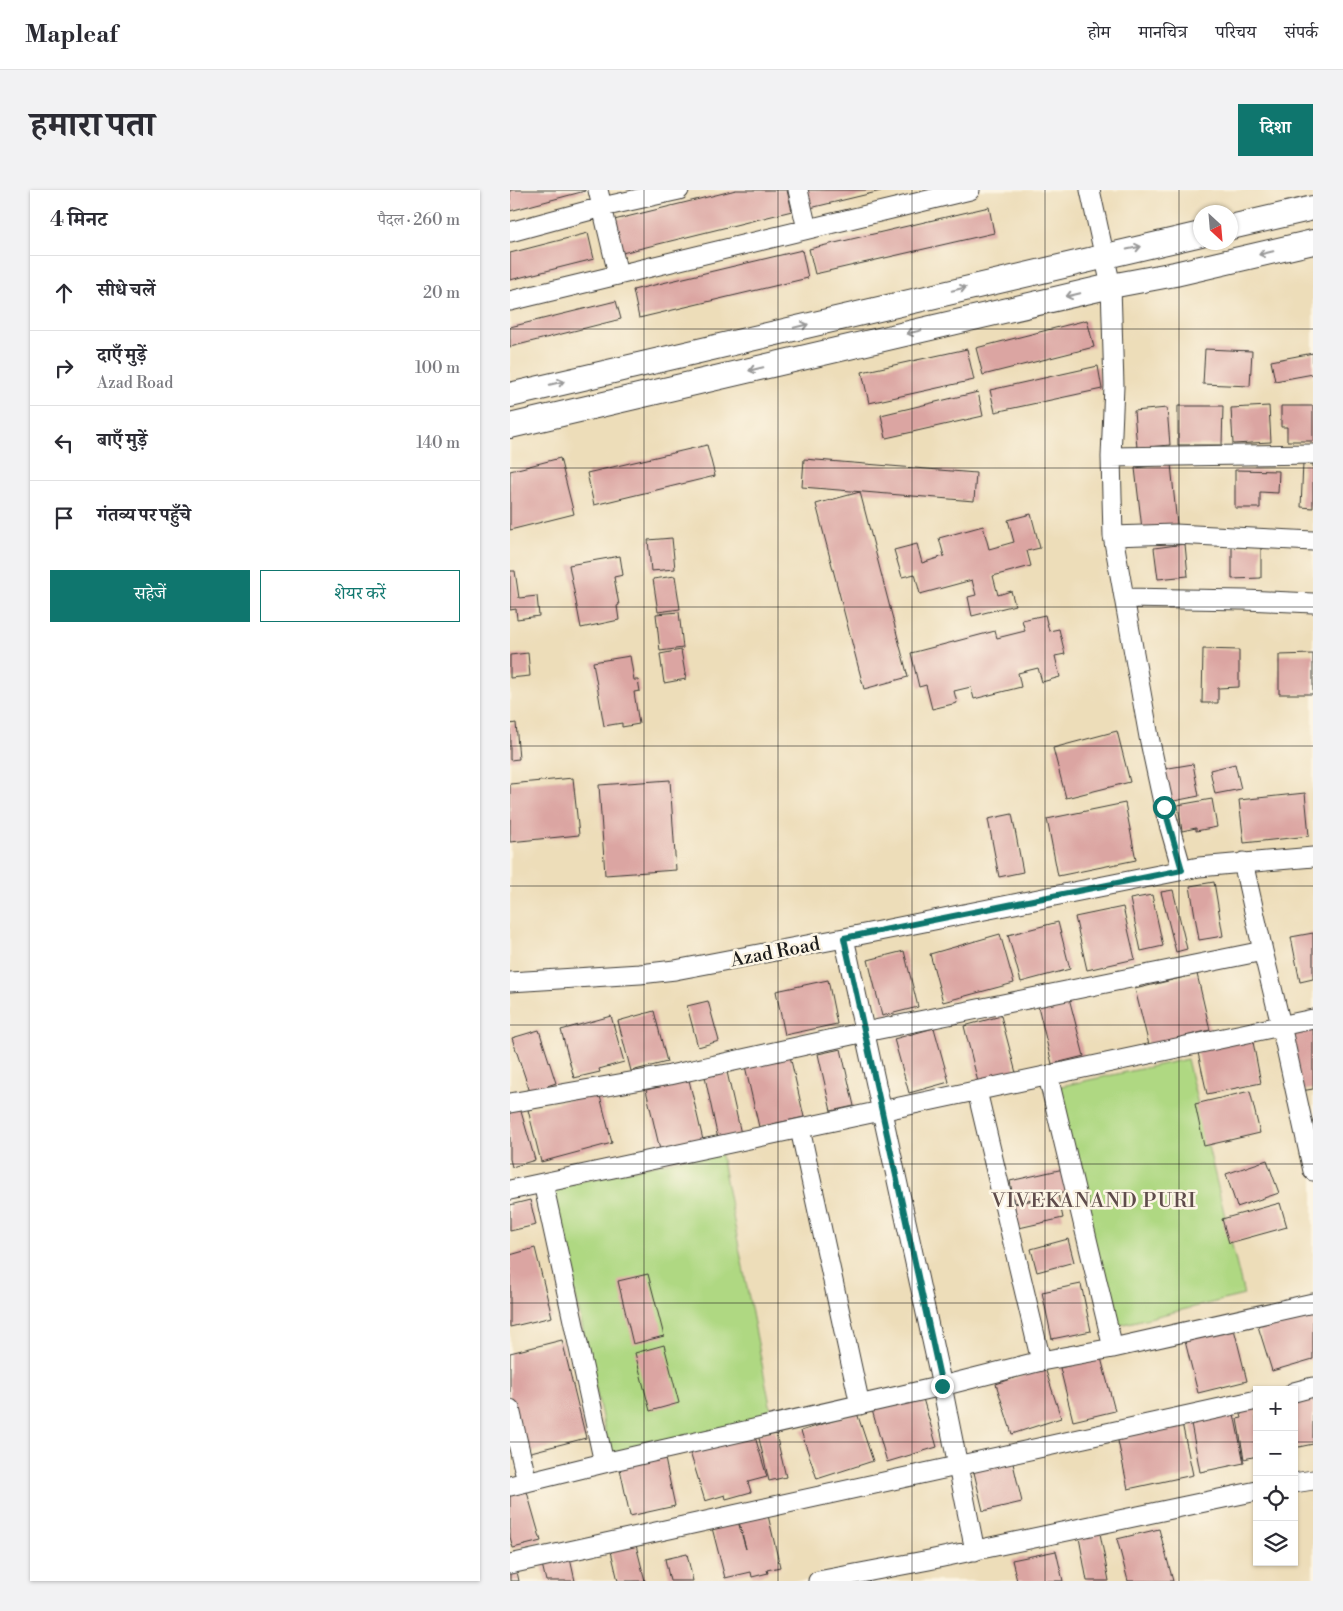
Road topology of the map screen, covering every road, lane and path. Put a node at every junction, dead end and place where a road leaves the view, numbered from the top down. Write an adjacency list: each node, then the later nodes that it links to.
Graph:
1 (679, 190): 5 (street)
2 (798, 190): 8 (street)
3 (970, 190): 8 (street)
4 (1090, 190): 12 (street)
5 (600, 198): 9 (street); 13 (street)
6 (1313, 208): 7 (street)
7 (1238, 225)
8 (807, 229): 13 (street)
9 (510, 232)
10 (1193, 236): 12 (street, one-way to 10)
11 (1313, 242): 14 (street, one-way to 14)
12 (1105, 255): 14 (street); 16 (street, one-way to 12)
13 (618, 274): 15 (street)
14 (1111, 286): 17 (street, one-way to 17); 19 (street)
15 (510, 301)
16 (510, 394)
17 (510, 426)
18 (1313, 454): 19 (street)
19 (1111, 457): 20 (street)
20 (1113, 536): 21 (street); 22 (street)
21 (1313, 541)
22 (1124, 598): 23 (street); 26 (street)
23 (1313, 603)
24 (1313, 857): 25 (street, Azad Road)
25 (1243, 862): 26 (street, Azad Road); 28 (street)
26 (1182, 870): 27 (street, Azad Road)
27 (844, 938): 29 (street, Azad Road); 32 (street)
28 (1263, 951): 31 (street); 32 (street)
29 (510, 982)
30 (1313, 1019): 31 (street)
31 (1281, 1025): 33 (street); 36 (street)
32 (865, 1032): 35 (street); 37 (street)
33 (1048, 1076): 34 (street); 43 (street)
34 (977, 1091): 37 (street); 44 (street)
35 (510, 1103)
36 (1306, 1106): 39 (street)
37 (882, 1110): 38 (street); 45 (street)
38 (800, 1129): 40 (street); 49 (street)
39 (1313, 1171)
40 (543, 1183): 41 (street); 51 (street)
41 (510, 1190)
42 (1313, 1303): 43 (street)
43 (1113, 1348): 44 (street)
44 (1041, 1361): 45 (street)
45 (942, 1386): 49 (street); 52 (street)
46 (1313, 1387): 47 (street)
47 (1298, 1391)
48 (1253, 1401): 52 (street)
49 (860, 1405): 51 (street)
50 (510, 1409): 55 (street)
51 (604, 1463): 55 (street)
52 (959, 1466): 57 (street); 58 (street)
53 (1313, 1480): 54 (street)
54 (1298, 1483)
55 (518, 1484)
56 (1253, 1492): 57 (street)
57 (976, 1550): 59 (street)
58 (510, 1564)
59 (818, 1581)

